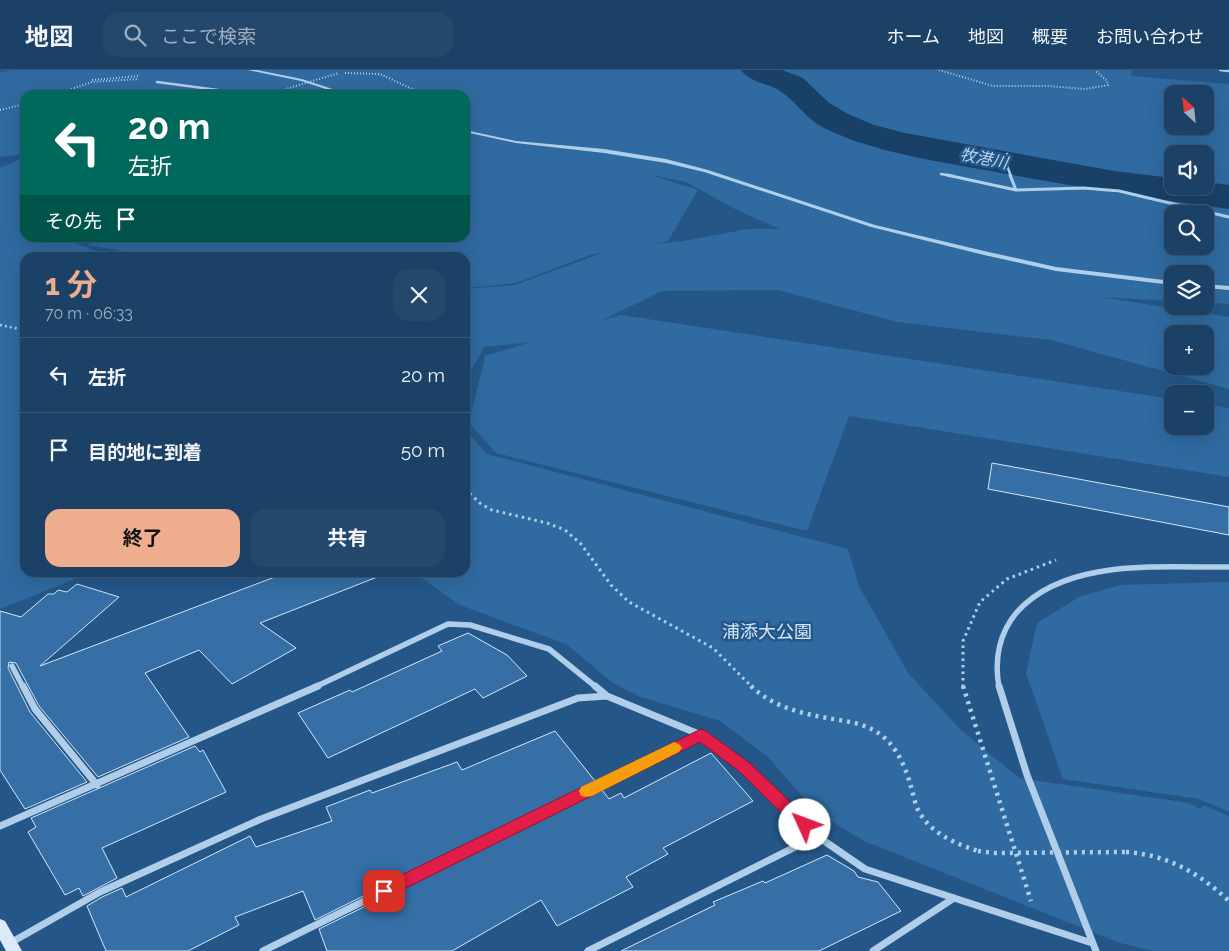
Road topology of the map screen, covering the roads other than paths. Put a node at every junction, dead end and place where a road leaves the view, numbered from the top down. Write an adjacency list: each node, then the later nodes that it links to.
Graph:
1 (250, 70): 6 (street)
2 (1220, 70): 3 (street)
3 (1229, 71)
4 (158, 82): 5 (street)
5 (218, 90)
6 (333, 90)
7 (470, 132): 12 (street)
8 (1007, 154): 10 (street)
9 (940, 174): 10 (street)
10 (1016, 190): 11 (street)
11 (1229, 217)
12 (1164, 282)
13 (1214, 287): 14 (street)
14 (1229, 288)
15 (1229, 567): 24 (street)
16 (12, 666): 19 (street)
17 (607, 696): 18 (street); 19 (street); 25 (street)
18 (701, 735): 21 (street); 26 (street)
19 (97, 784): 20 (street)
20 (0, 826)
21 (817, 836): 22 (street); 27 (street)
22 (954, 898): 24 (street); 28 (street)
23 (0, 926): 25 (main road)
24 (1092, 942): 29 (street)
25 (12, 947)
26 (263, 951)
27 (588, 951)
28 (873, 951)
29 (1096, 951)

